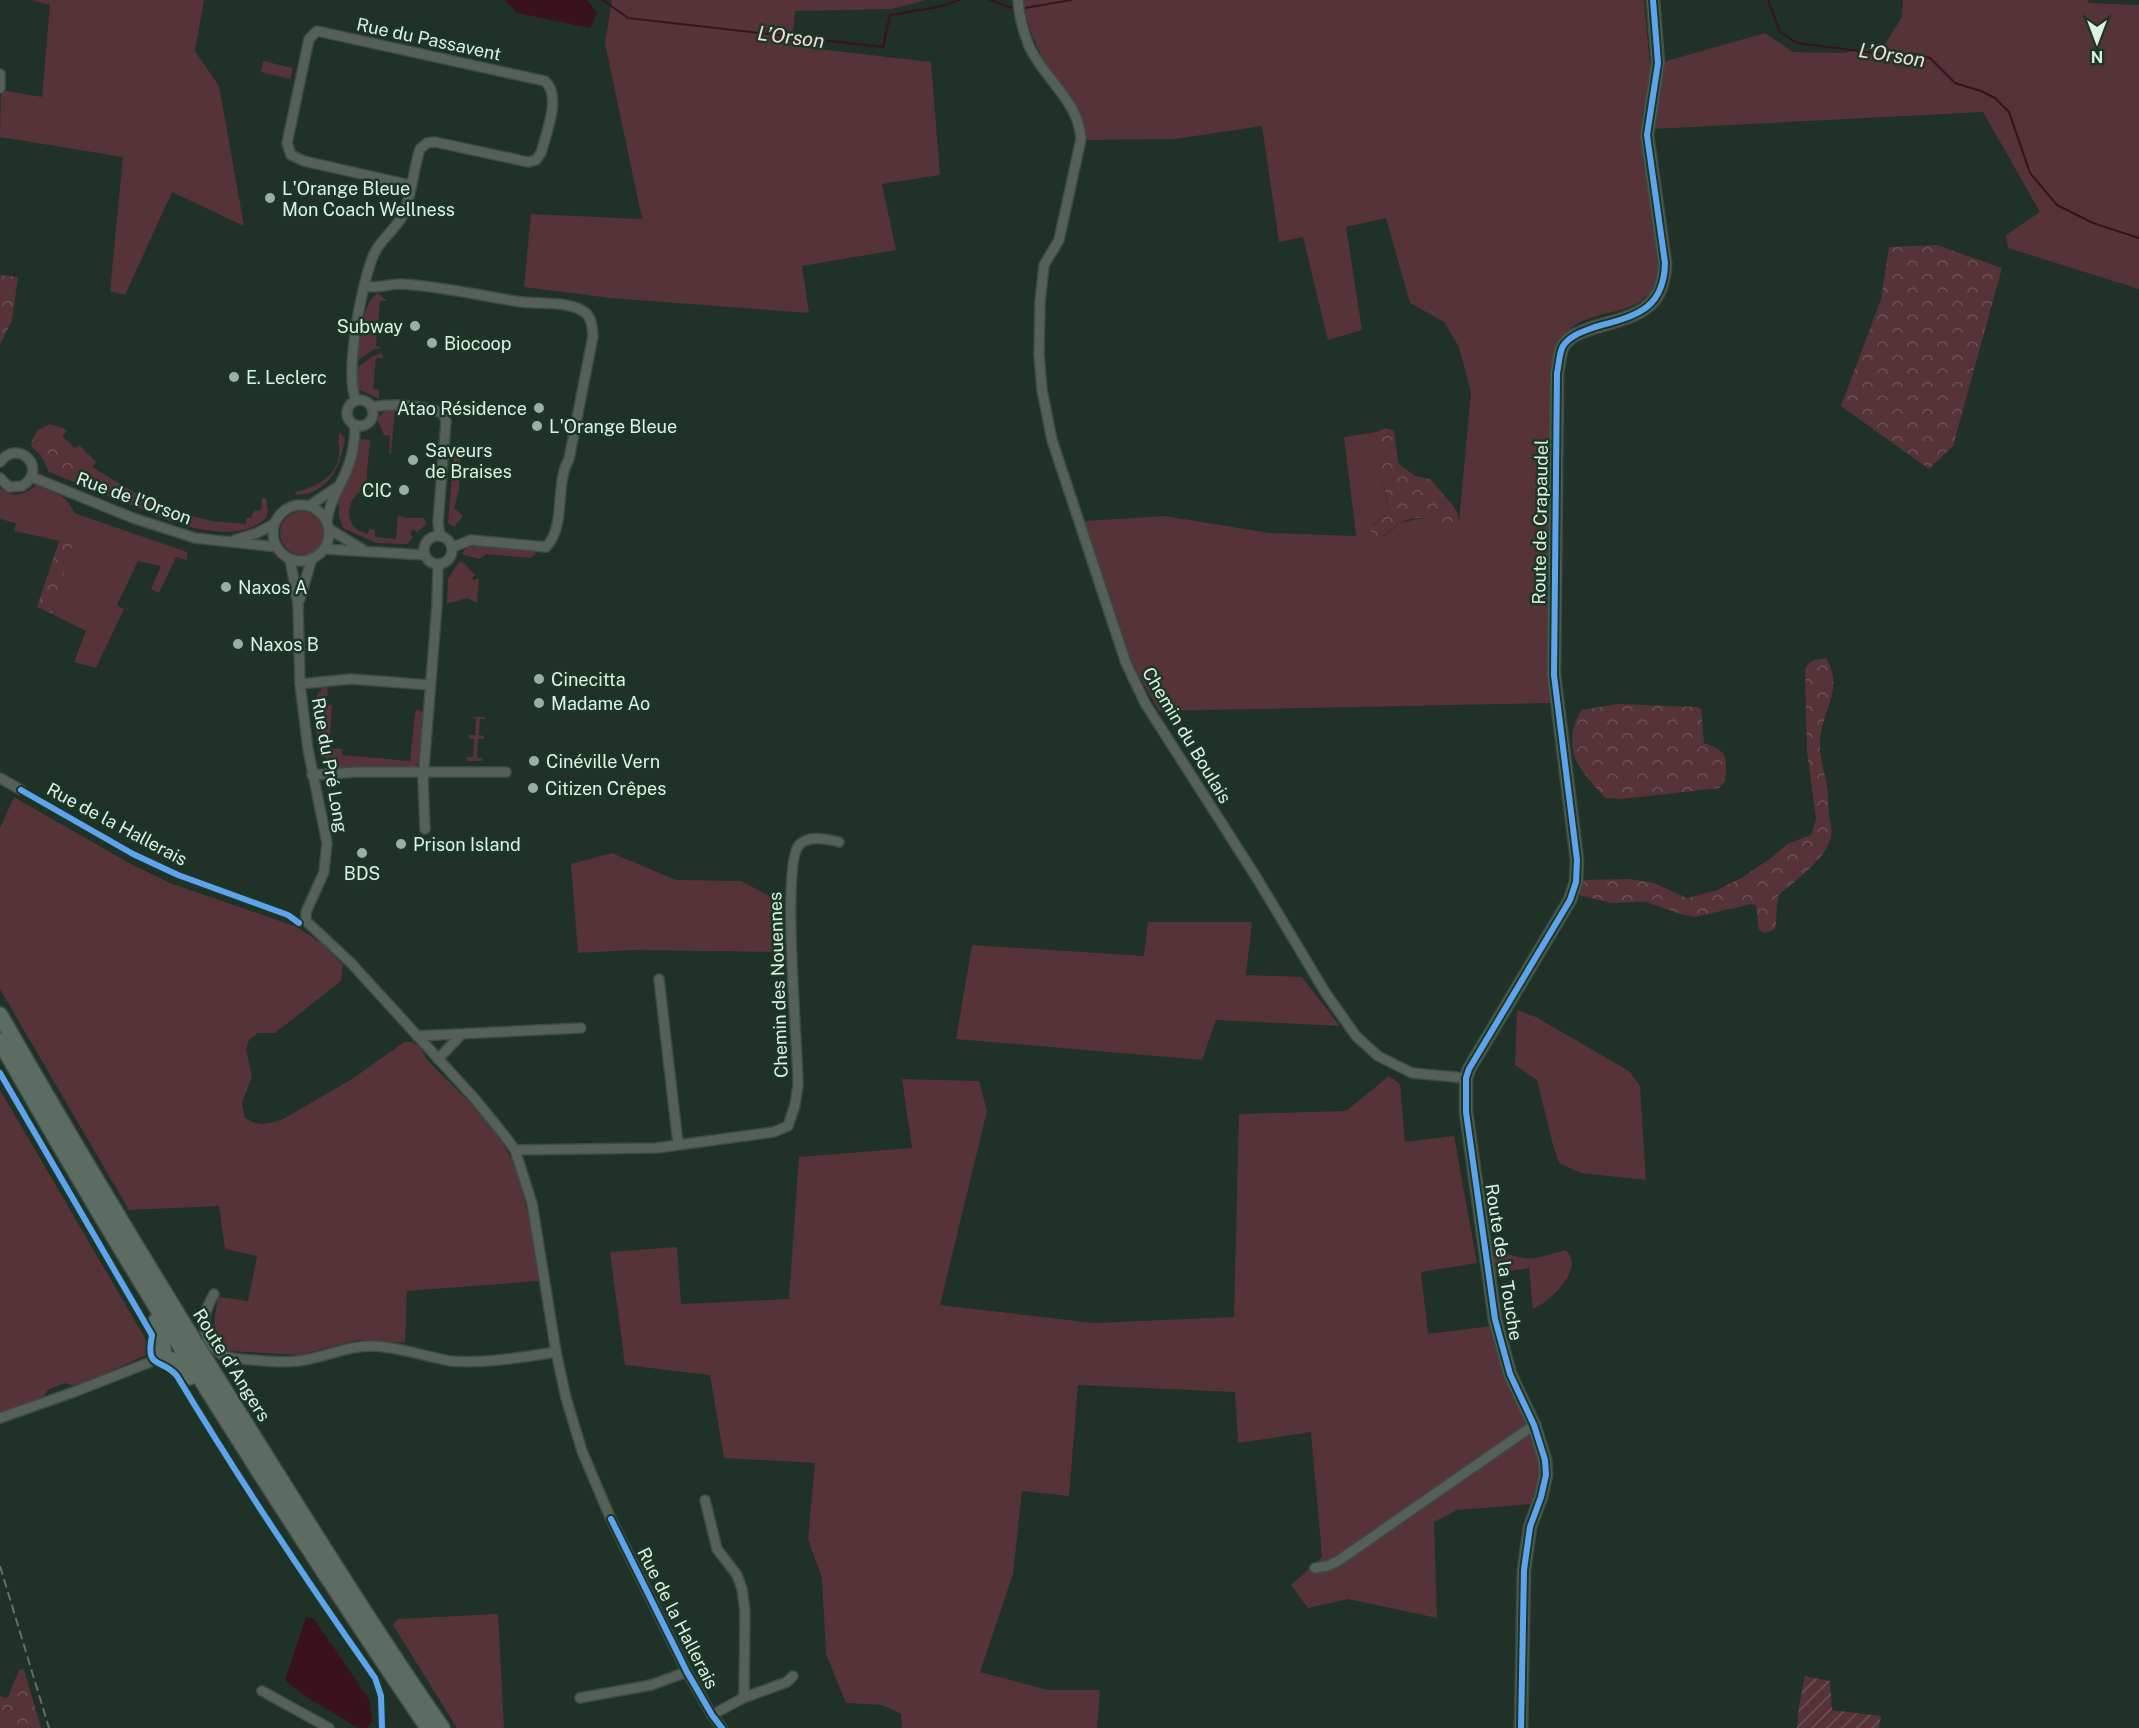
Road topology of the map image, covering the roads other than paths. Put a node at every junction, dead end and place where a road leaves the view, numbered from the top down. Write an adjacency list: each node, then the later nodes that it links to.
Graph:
1 (1018, 0): 45 (street, Chemin du Boulais)
2 (1653, 0): 45 (street, Route de Crapaudel)
3 (0, 74): 4 (street)
4 (0, 88)
5 (410, 185): 5 (street, Rue du Passavent); 6 (street, Rue du Passavent)
6 (365, 286): 7 (street, Rue du Passavent); 20 (street)
7 (356, 400): 8 (street); 9 (street, Rue du Passavent)
8 (372, 407): 9 (street); 17 (street)
9 (355, 425): 13 (street, Rue du Passavent)
10 (0, 462): 11 (street)
11 (32, 477): 12 (street); 18 (street, Rue de l'Orson)
12 (0, 478)
13 (339, 486): 14 (street); 16 (street, Rue du Passavent)
14 (309, 506): 15 (street); 16 (street)
15 (274, 524): 18 (street, Rue de l'Orson); 19 (street)
16 (328, 525): 21 (street); 22 (street)
17 (440, 536): 20 (street); 23 (street)
18 (227, 542): 19 (street, Rue de l'Orson)
19 (277, 547): 25 (street)
20 (453, 547): 26 (street)
21 (324, 549): 22 (street); 24 (street)
22 (367, 552): 23 (street)
23 (425, 555): 26 (street)
24 (312, 558): 25 (street); 27 (street, Rue du Pré Long)
25 (290, 559): 27 (street, Rue du Pré Long)
26 (438, 565): 29 (street)
27 (298, 604): 28 (street, Rue du Pré Long)
28 (300, 684): 29 (street); 32 (street, Rue du Pré Long)
29 (430, 686): 30 (street)
30 (423, 771): 31 (street); 32 (street); 35 (street)
31 (506, 772)
32 (312, 775): 37 (street, Rue du Pré Long)
33 (0, 778): 34 (street, Rue de la Hallerais)
34 (21, 790)
35 (425, 829)
36 (839, 842): 46 (street, Chemin des Nouennes)
37 (310, 926): 42 (street, Rue de la Hallerais)
38 (659, 979): 46 (street)
39 (0, 1015): 65 (highway, Route d'Angers)
40 (581, 1028): 41 (street)
41 (461, 1035): 42 (street); 44 (street)
42 (417, 1036): 44 (street, Rue de la Hallerais)
43 (0, 1041): 48 (highway, Route d'Angers)
44 (438, 1059): 47 (street, Rue de la Hallerais)
45 (1466, 1078): 53 (street, Route de la Touche)
46 (678, 1144): 47 (street, Chemin des Nouennes)
47 (514, 1150): 50 (street, Rue de la Hallerais)
48 (143, 1288): 51 (highway); 54 (highway, Route d'Angers)
49 (214, 1294): 50 (street)
50 (556, 1352): 57 (street, Rue de la Hallerais)
51 (163, 1357): 52 (street); 54 (highway)
52 (0, 1418)
53 (1534, 1425): 56 (street); 67 (street, Route de la Touche)
54 (237, 1437): 64 (highway, Route d'Angers)
55 (705, 1500): 61 (street)
56 (1315, 1568)
57 (687, 1672): 60 (street); 62 (street, Rue de la Hallerais)
58 (793, 1676): 61 (street)
59 (262, 1691): 63 (street)
60 (580, 1698)
61 (742, 1698): 62 (street)
62 (712, 1715): 66 (street, Rue de la Hallerais)
63 (329, 1728)
64 (428, 1728)
65 (442, 1728)
66 (721, 1728)
67 (1521, 1728)

